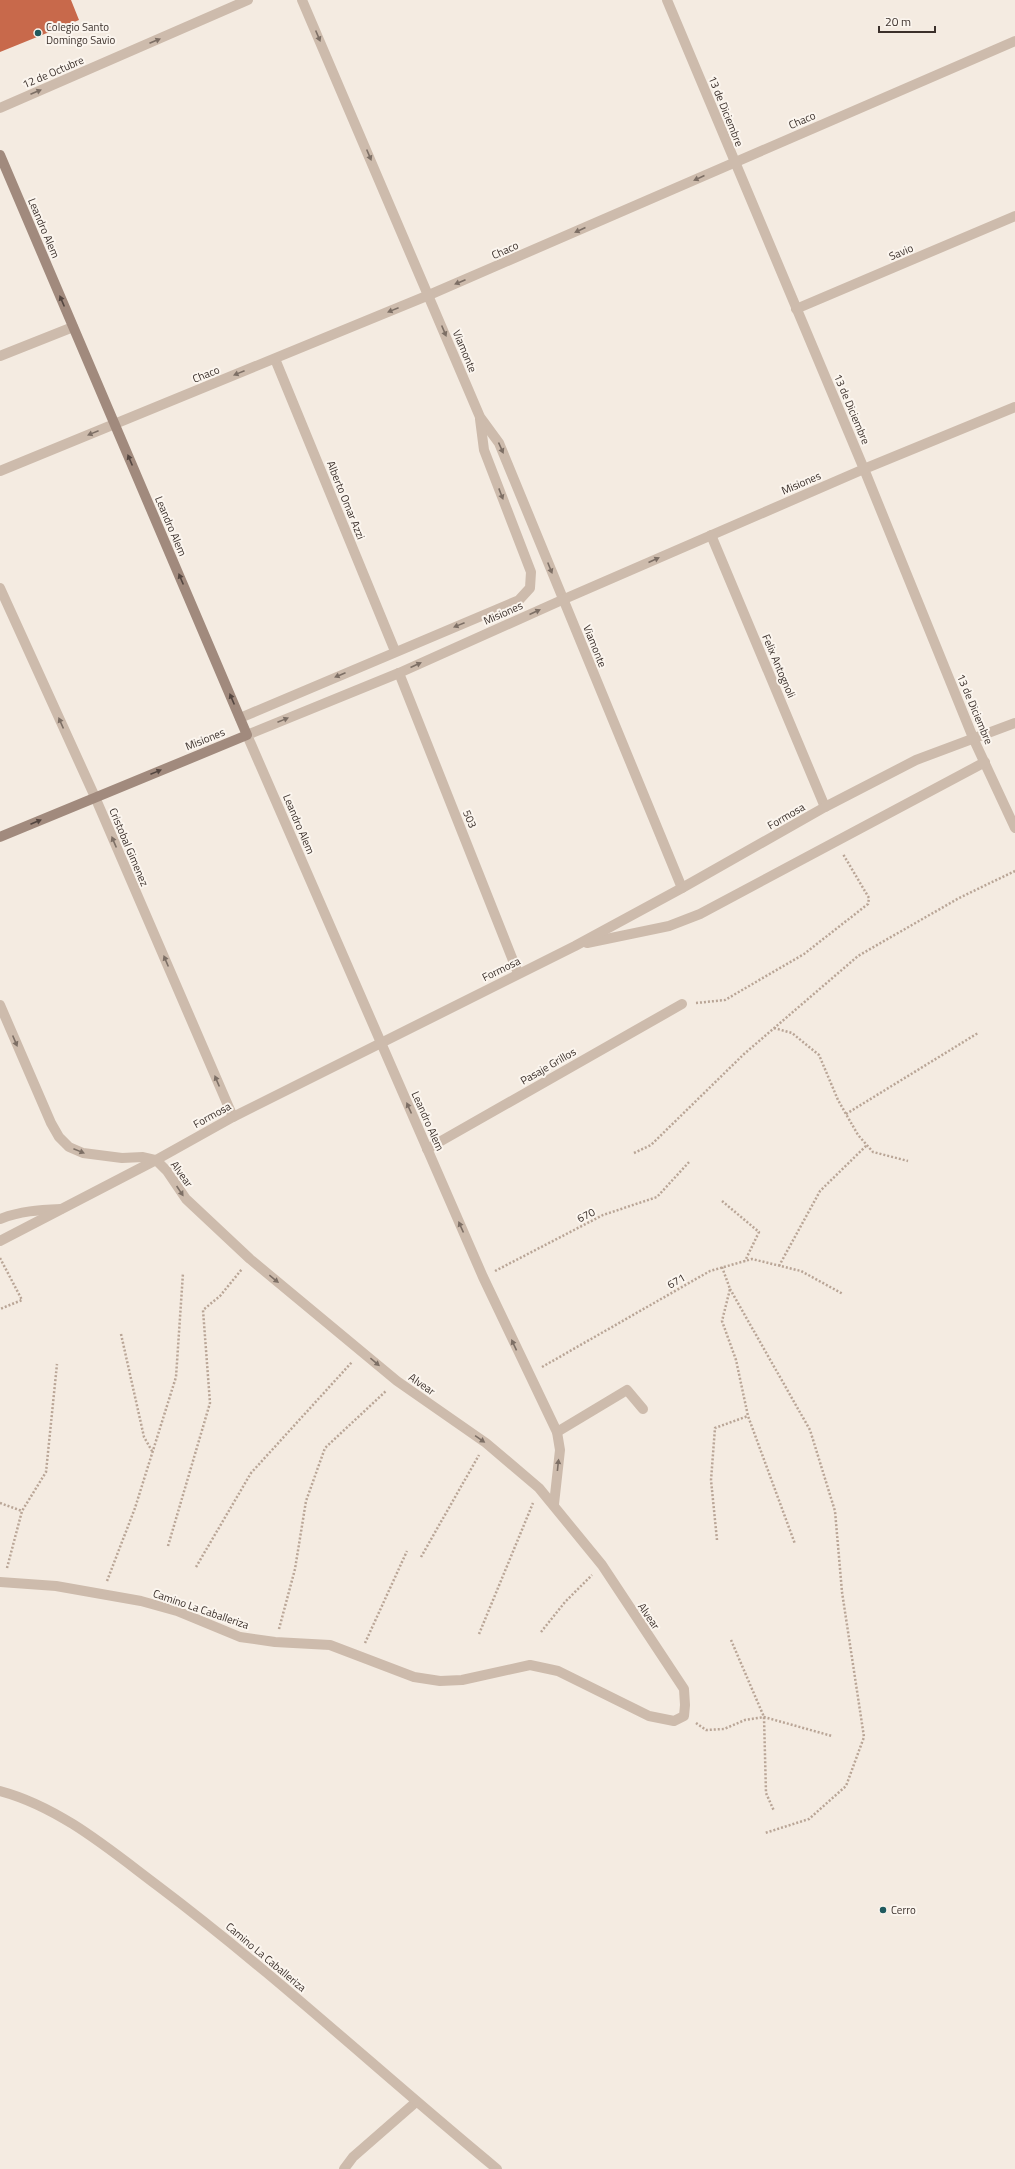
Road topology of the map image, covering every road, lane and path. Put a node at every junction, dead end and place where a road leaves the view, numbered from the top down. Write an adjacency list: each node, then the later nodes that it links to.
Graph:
1 (248, 0): 5 (street, 12 de Octubre, one-way to 1)
2 (302, 0): 9 (street, Viamonte, one-way to 9)
3 (667, 0): 7 (street, 13 de Diciembre)
4 (1015, 41): 7 (street, Chaco)
5 (0, 108)
6 (0, 155): 11 (main road, Leandro Alem, one-way to 6)
7 (734, 163): 9 (street, Chaco, one-way to 9); 10 (street, 13 de Diciembre)
8 (1015, 216): 10 (street, Savio)
9 (429, 295): 13 (street, Chaco, one-way to 13); 15 (street, Viamonte, one-way to 15)
10 (796, 309): 17 (street, 13 de Diciembre)
11 (73, 327): 12 (street); 16 (main road, Leandro Alem)
12 (0, 356)
13 (275, 359): 16 (street, Chaco, one-way to 16); 23 (street, Alberto Omar Azzi)
14 (1015, 407): 17 (street, Misiones)
15 (480, 417): 21 (street, Viamonte, one-way to 21); 22 (street, Viamonte, one-way to 22)
16 (115, 424): 18 (street, Chaco, one-way to 18); 25 (main road, Leandro Alem, one-way to 16)
17 (864, 469): 19 (street, Misiones); 28 (street, 13 de Diciembre)
18 (0, 471)
19 (711, 535): 22 (street, Misiones, one-way to 19); 31 (street, Felix Antognoli)
20 (0, 588): 30 (street, Cristobal Gimenez, one-way to 20)
21 (530, 588): 23 (street, Misiones, one-way to 23)
22 (562, 600): 24 (street, Misiones, one-way to 22); 36 (street, Viamonte)
23 (395, 651): 25 (street, Misiones, one-way to 25)
24 (399, 673): 27 (street, Misiones, one-way to 24); 38 (street, 503)
25 (240, 718): 27 (main road, Leandro Alem)
26 (1015, 723): 28 (street, Formosa)
27 (247, 735): 30 (main road, Misiones, one-way to 27); 43 (street, Leandro Alem)
28 (974, 740): 29 (street, 13 de Diciembre); 31 (street, Formosa)
29 (984, 762): 32 (street, 13 de Diciembre); 34 (street)
30 (95, 797): 33 (main road, Misiones, one-way to 30); 45 (street, Cristobal Gimenez, one-way to 30)
31 (825, 807): 36 (street, Formosa)
32 (1015, 828)
33 (0, 837)
34 (836, 841): 37 (street); 39 (path)
35 (1015, 871): 41 (path)
36 (682, 888): 37 (street, Formosa)
37 (575, 946): 38 (street, Formosa)
38 (518, 973): 43 (street, Formosa)
39 (682, 1004): 47 (street, Pasaje Grillos)
40 (0, 1006): 49 (street, Alvear, one-way to 49)
41 (774, 1028): 44 (path); 48 (path)
42 (978, 1033): 44 (path)
43 (380, 1042): 45 (street, Formosa); 47 (street, Leandro Alem, one-way to 43)
44 (846, 1114): 46 (path)
45 (233, 1117): 49 (street, Formosa)
46 (867, 1145): 51 (path); 59 (path)
47 (427, 1149): 62 (street, Leandro Alem, one-way to 47)
48 (634, 1153)
49 (156, 1160): 53 (street, Formosa); 57 (street, Alvear, one-way to 57)
50 (690, 1161): 62 (path, 670)
51 (908, 1161)
52 (722, 1200): 58 (path)
53 (61, 1209): 54 (street); 55 (street, Formosa)
54 (0, 1219)
55 (0, 1242)
56 (0, 1258): 65 (path)
57 (250, 1259): 67 (street, Alvear, one-way to 67); 82 (path)
58 (744, 1261): 59 (path, 671); 60 (path, 671)
59 (779, 1266): 64 (path, 671)
60 (722, 1267): 63 (path); 69 (path, 671)
61 (183, 1273): 75 (path)
62 (483, 1277): 69 (street, Leandro Alem, one-way to 62)
63 (730, 1289): 72 (path); 99 (path)
64 (843, 1294)
65 (0, 1309)
66 (121, 1334): 75 (path)
67 (362, 1351): 70 (street, Alvear, one-way to 70); 86 (path)
68 (58, 1364): 79 (path)
69 (528, 1375): 73 (street, Leandro Alem)
70 (397, 1381): 74 (street, Alvear, one-way to 74); 92 (path)
71 (643, 1409): 73 (street)
72 (748, 1416): 80 (path); 81 (path)
73 (557, 1432): 78 (street, Leandro Alem, one-way to 73)
74 (486, 1443): 76 (street, Alvear); 84 (path)
75 (152, 1452): 88 (path)
76 (539, 1488): 78 (street, Alvear); 90 (path)
77 (0, 1503): 79 (path)
78 (554, 1504): 85 (street, Alvear)
79 (22, 1511): 87 (path)
80 (717, 1540)
81 (795, 1544)
82 (168, 1546)
83 (407, 1551): 93 (path)
84 (421, 1558)
85 (602, 1565): 89 (path); 94 (street, Alvear)
86 (196, 1567)
87 (2, 1583): 88 (street, Camino La Caballeriza)
88 (102, 1593): 92 (street, Camino La Caballeriza)
89 (541, 1632)
90 (479, 1634)
91 (731, 1640): 95 (path)
92 (275, 1642): 93 (street, Camino La Caballeriza)
93 (359, 1654): 94 (street, Camino La Caballeriza)
94 (684, 1716): 95 (path)
95 (764, 1717): 96 (path); 98 (path)
96 (832, 1736)
97 (0, 1791): 100 (street, Camino La Caballeriza)
98 (774, 1811)
99 (765, 1833)
100 (416, 2102): 101 (street); 102 (street, Camino La Caballeriza)
101 (344, 2169)
102 (497, 2169)

